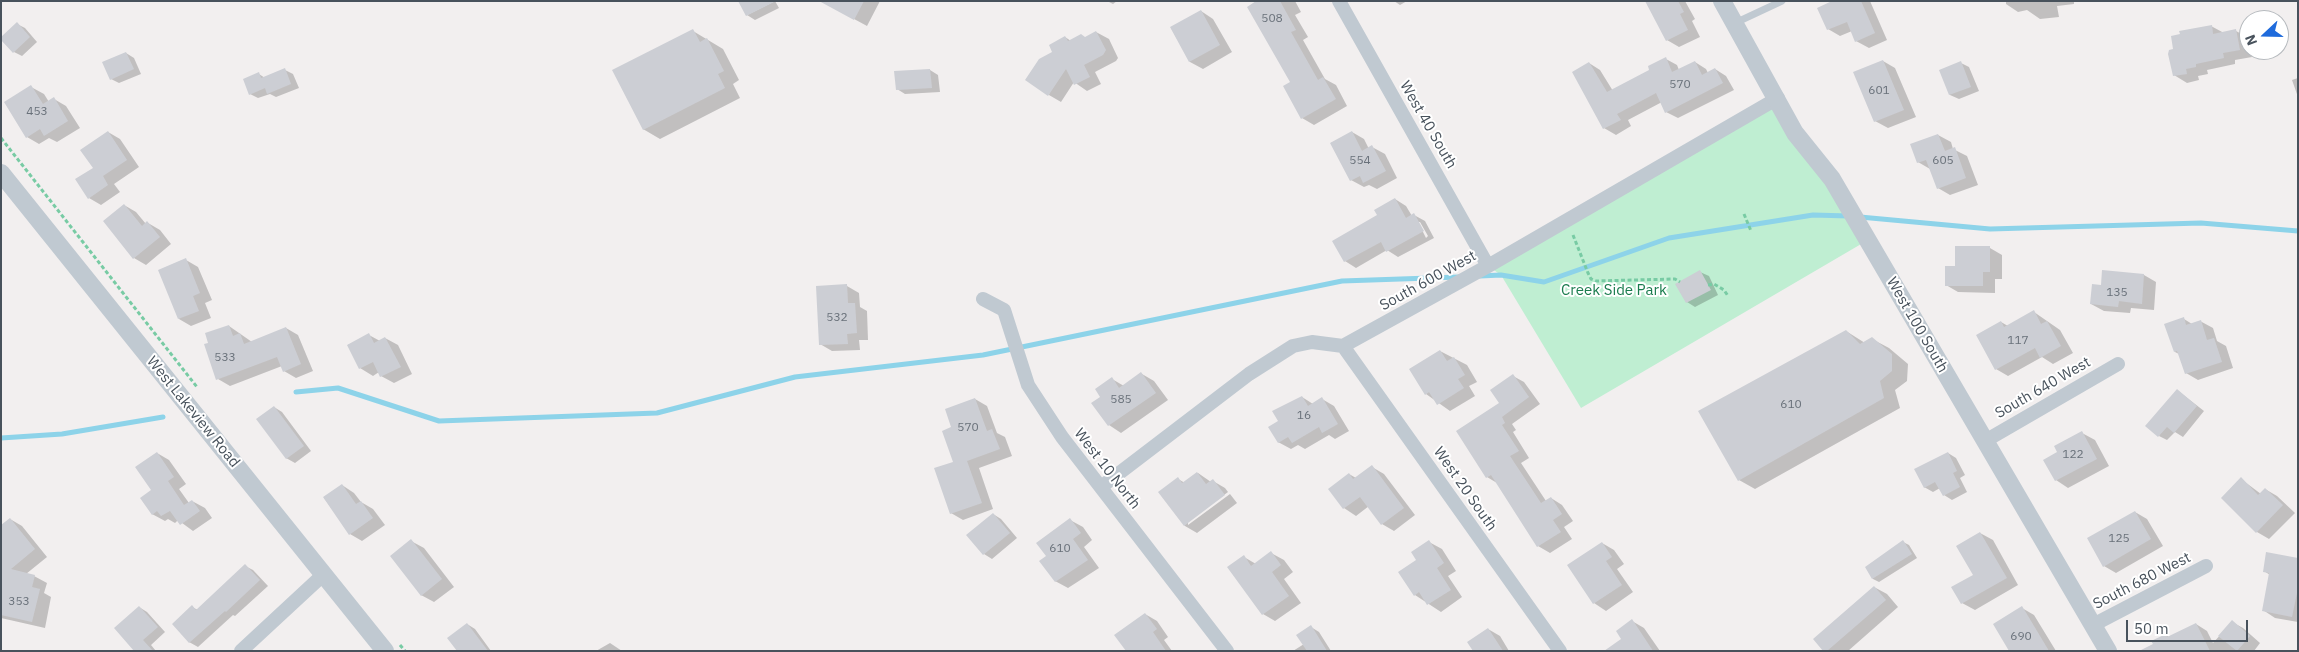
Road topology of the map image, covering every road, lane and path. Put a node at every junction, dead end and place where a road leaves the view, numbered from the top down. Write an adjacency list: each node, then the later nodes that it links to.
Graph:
1 (1338, 1): 10 (street, West 40 South)
2 (1722, 1): 4 (street, West 100 South)
3 (1782, 1): 4 (lane)
4 (1735, 23): 5 (street, West 100 South)
5 (1778, 98): 10 (street, South 600 West); 17 (street, West 100 South)
6 (1, 173): 20 (street, West Lakeview Road)
7 (1744, 214): 8 (path)
8 (1751, 231)
9 (1573, 235): 11 (path)
10 (1488, 266): 15 (street, South 600 West)
11 (1680, 282)
12 (1708, 285): 13 (path)
13 (1728, 296)
14 (983, 298): 18 (street, West 10 North)
15 (1343, 346): 18 (street); 25 (street, West 20 South)
16 (2118, 364): 17 (street, South 640 West)
17 (1985, 440): 21 (street, West 100 South)
18 (1101, 486): 24 (street, West 10 North)
19 (2206, 566): 21 (street, South 680 West)
20 (324, 574): 22 (street); 23 (street, West Lakeview Road)
21 (2093, 625): 26 (street, West 100 South)
22 (241, 651)
23 (385, 651)
24 (1227, 651)
25 (1560, 651)
26 (2108, 651)

